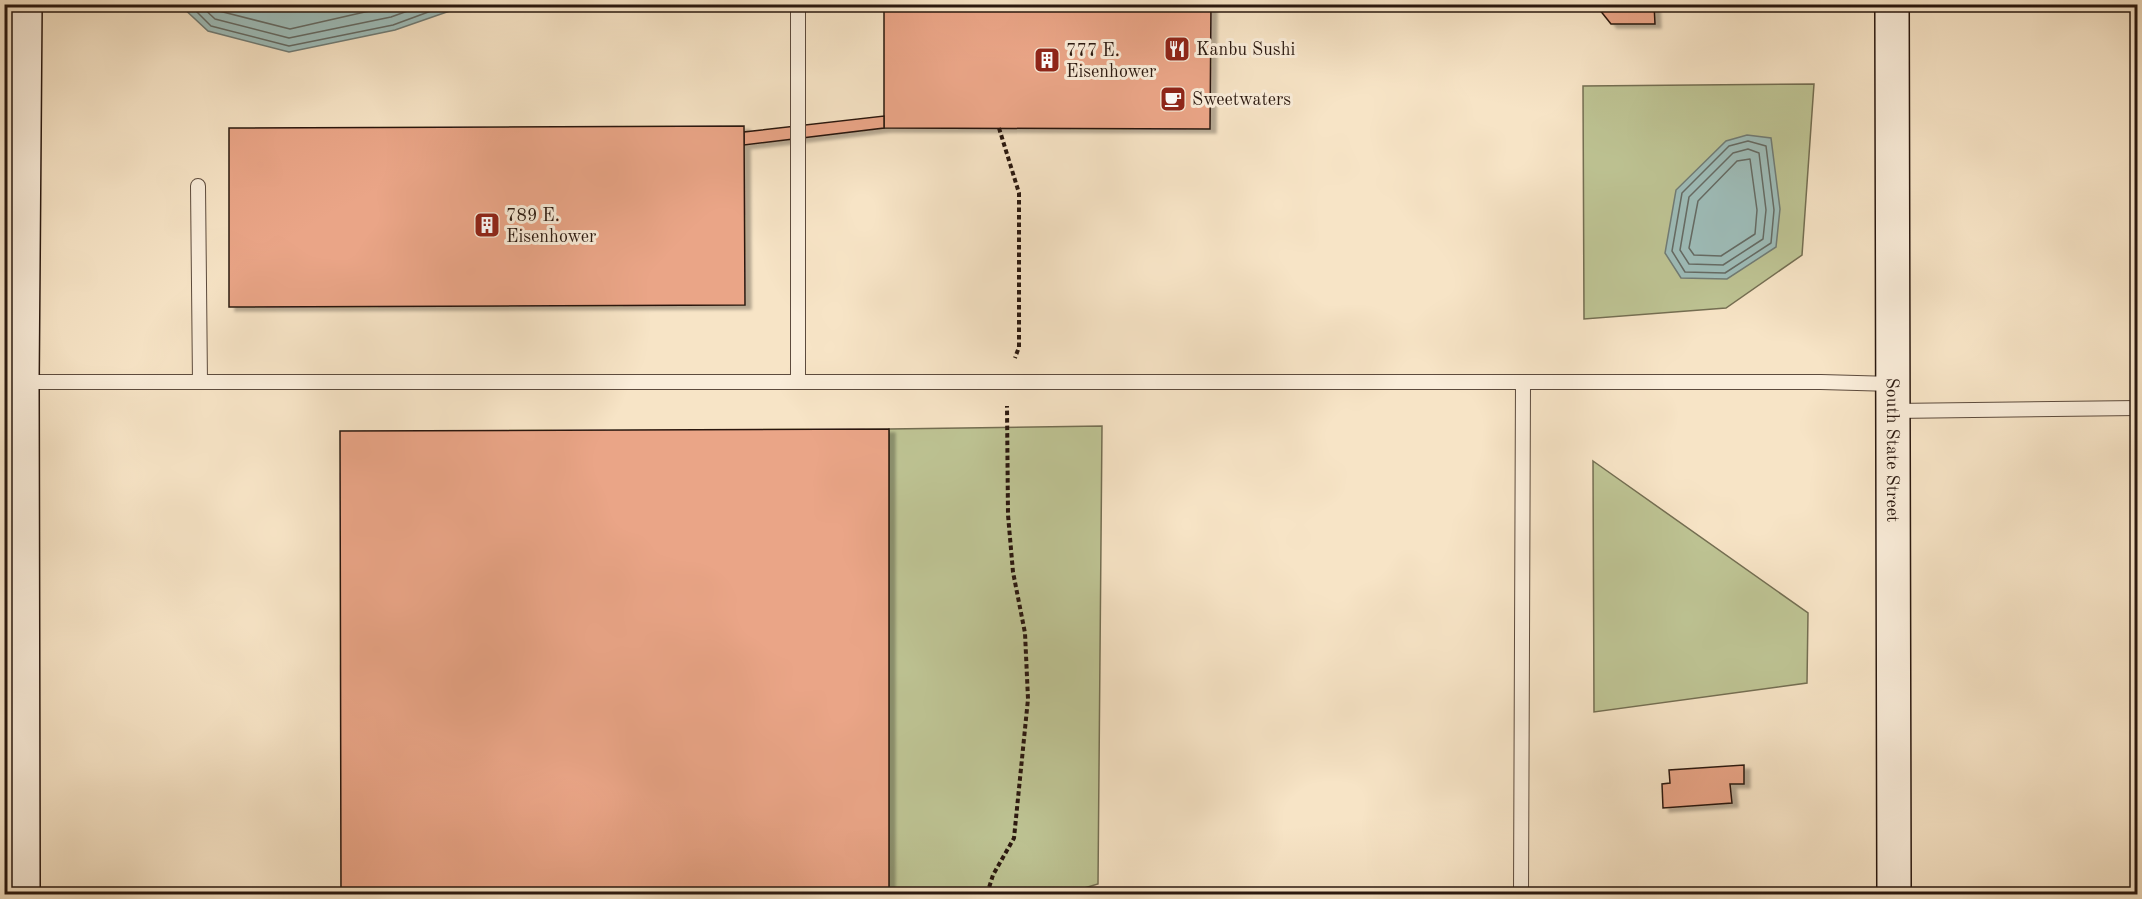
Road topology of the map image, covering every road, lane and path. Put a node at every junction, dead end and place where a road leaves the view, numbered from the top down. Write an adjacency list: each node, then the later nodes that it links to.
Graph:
1 (26, 4): 6 (street)
2 (798, 4): 8 (lane)
3 (1892, 4): 11 (street, South State Street)
4 (999, 128): 9 (path)
5 (198, 186): 7 (lane)
6 (22, 382): 7 (lane); 13 (street)
7 (200, 382): 8 (lane)
8 (798, 382): 9 (lane)
9 (1007, 382): 10 (lane); 14 (path)
10 (1524, 382): 11 (lane); 15 (lane)
11 (1893, 398): 12 (lane); 16 (street, South State Street)
12 (2138, 408)
13 (23, 894)
14 (987, 894)
15 (1521, 894)
16 (1894, 894)

